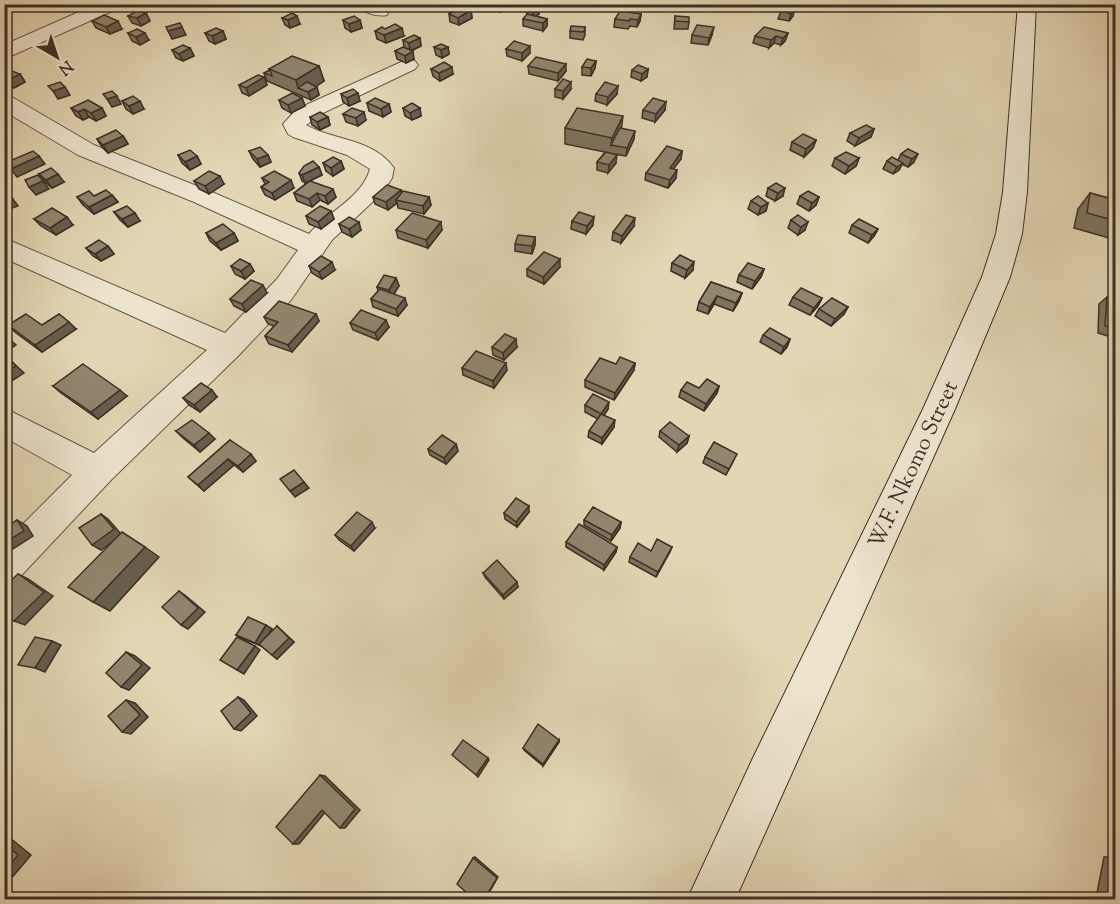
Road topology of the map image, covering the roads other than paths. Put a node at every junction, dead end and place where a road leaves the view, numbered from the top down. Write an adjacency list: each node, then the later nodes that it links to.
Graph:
1 (113, 4): 3 (street)
2 (1027, 4): 12 (street, W.F. Nkomo Street)
3 (4, 53)
4 (408, 65): 6 (street)
5 (4, 102): 6 (street)
6 (313, 246): 8 (street)
7 (4, 247): 8 (street)
8 (229, 347): 10 (street)
9 (4, 421): 10 (street)
10 (98, 472): 11 (street)
11 (4, 568)
12 (711, 900)

